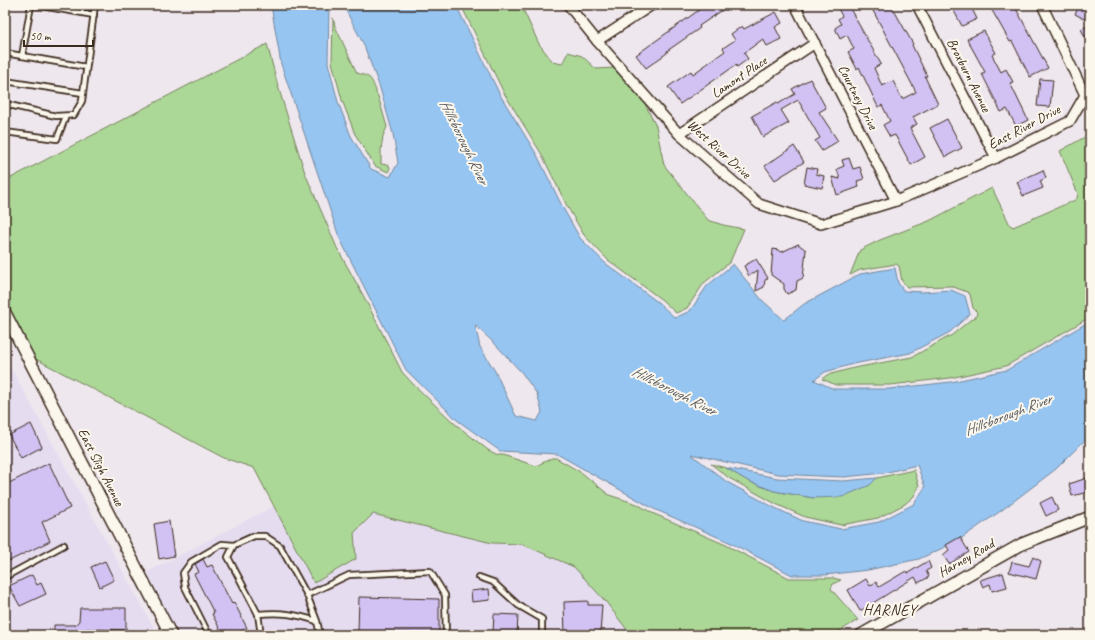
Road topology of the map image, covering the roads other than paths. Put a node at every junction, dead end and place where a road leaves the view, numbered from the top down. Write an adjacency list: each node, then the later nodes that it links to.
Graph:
1 (31, 5): 13 (lane)
2 (36, 5): 9 (lane)
3 (95, 5): 9 (lane)
4 (568, 5): 10 (street, West River Drive)
5 (652, 5): 10 (street)
6 (796, 5): 11 (street, Courtney Drive)
7 (917, 5): 21 (street, Broxburn Avenue)
8 (1045, 7): 21 (street, East River Drive)
9 (94, 15): 14 (lane)
10 (597, 41): 20 (street, West River Drive)
11 (815, 43): 20 (street, Lamont Place); 22 (street, Courtney Drive)
12 (5, 53): 13 (lane)
13 (22, 56): 14 (lane)
14 (86, 67): 16 (lane)
15 (5, 81): 16 (lane)
16 (82, 93): 18 (lane)
17 (5, 104): 18 (lane)
18 (66, 116): 19 (lane)
19 (5, 132)
20 (679, 134): 22 (street, West River Drive)
21 (996, 158): 22 (street, East River Drive)
22 (896, 201)
23 (5, 312): 32 (street, East Sligh Avenue)
24 (1090, 517): 38 (street, Harney Road)
25 (64, 545): 27 (lane)
26 (234, 545): 29 (lane); 30 (lane); 33 (lane)
27 (5, 577)
28 (480, 577): 37 (lane)
29 (307, 595): 31 (lane); 36 (lane)
30 (258, 614): 31 (lane); 34 (lane)
31 (317, 621): 35 (lane)
32 (171, 635)
33 (209, 635)
34 (261, 635)
35 (320, 635)
36 (446, 635)
37 (542, 635)
38 (861, 635)

